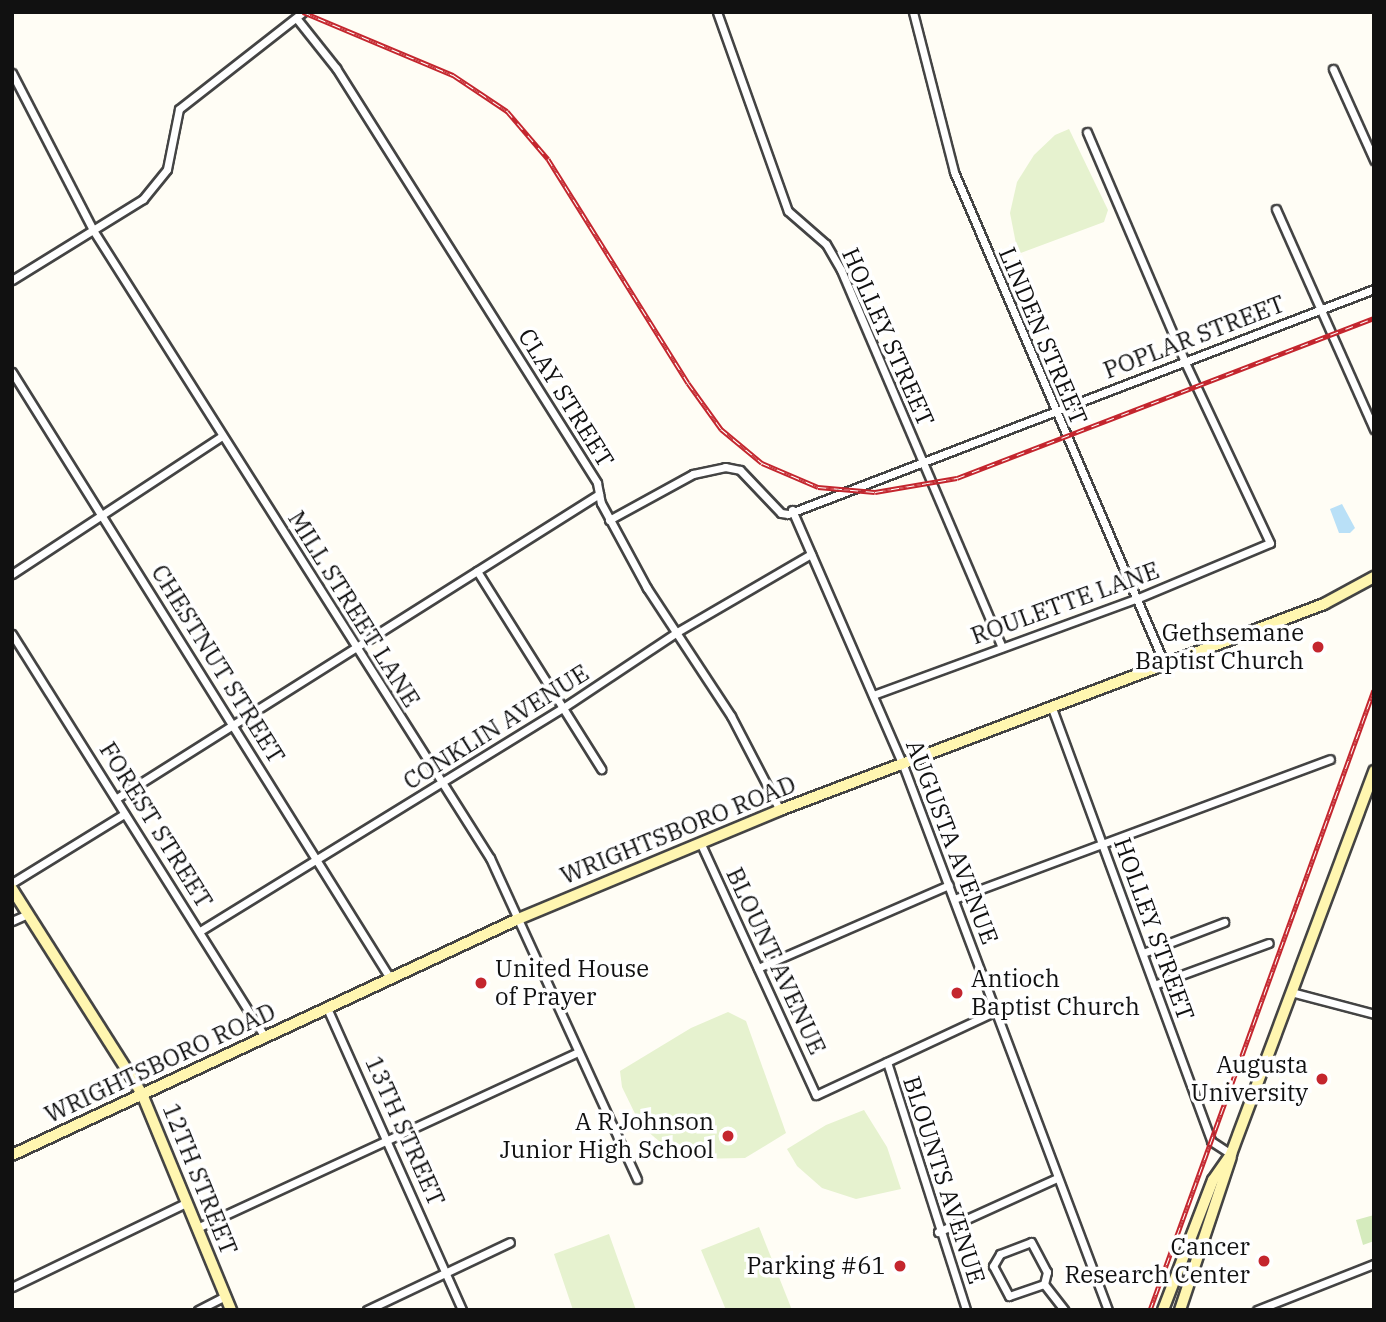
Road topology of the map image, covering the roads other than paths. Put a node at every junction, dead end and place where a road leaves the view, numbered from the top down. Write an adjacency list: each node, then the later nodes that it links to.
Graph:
1 (717, 12): 18 (street, HOLLEY STREET)
2 (913, 12): 15 (street, LINDEN STREET)
3 (300, 16): 9 (street); 19 (street, CLAY STREET)
4 (1333, 69): 7 (street)
5 (12, 73): 9 (street, MILL STREET LANE)
6 (1087, 132): 13 (street)
7 (1374, 160)
8 (1276, 209): 12 (street)
9 (93, 230): 10 (street); 17 (street, MILL STREET LANE)
10 (12, 280)
11 (1374, 289): 12 (street, POPLAR STREET)
12 (1320, 309): 13 (street, POPLAR STREET); 16 (street)
13 (1185, 362): 15 (street, POPLAR STREET); 27 (street, ROULETTE LANE)
14 (12, 372): 21 (street, CHESTNUT STREET)
15 (1053, 411): 18 (street, POPLAR STREET); 27 (street, LINDEN STREET)
16 (1374, 429)
17 (222, 436): 21 (street); 31 (street, MILL STREET LANE)
18 (922, 461): 20 (street, POPLAR STREET); 30 (street, HOLLEY STREET)
19 (599, 494): 22 (street, CLAY STREET); 24 (street)
20 (792, 510): 22 (street); 23 (street, AUGUSTA AVENUE)
21 (102, 514): 25 (street); 36 (street, CHESTNUT STREET)
22 (609, 520): 28 (street, CLAY STREET)
23 (811, 554): 28 (street, CONKLIN AVENUE); 33 (street, AUGUSTA AVENUE)
24 (477, 572): 31 (street); 34 (street)
25 (12, 574)
26 (1374, 577): 32 (street, WRIGHTSBORO ROAD)
27 (1136, 599): 30 (street, ROULETTE LANE); 32 (street, LINDEN STREET)
28 (677, 632): 34 (street, CONKLIN AVENUE); 43 (street, CLAY STREET)
29 (12, 634): 42 (street, FOREST STREET)
30 (1002, 646): 33 (street, ROULETTE LANE)
31 (356, 648): 36 (street); 41 (street, MILL STREET LANE)
32 (1165, 665): 35 (street, WRIGHTSBORO ROAD)
33 (873, 695): 38 (street, AUGUSTA AVENUE)
34 (563, 708): 39 (street); 41 (street, CONKLIN AVENUE)
35 (1052, 708): 38 (street, WRIGHTSBORO ROAD); 46 (street, HOLLEY STREET)
36 (232, 723): 42 (street); 47 (street, CHESTNUT STREET)
37 (1330, 759): 46 (street)
38 (903, 765): 43 (street, WRIGHTSBORO ROAD); 49 (street, AUGUSTA AVENUE)
39 (601, 769)
40 (1374, 771): 62 (street)
41 (442, 784): 47 (street, CONKLIN AVENUE); 53 (street, MILL STREET LANE)
42 (117, 798): 44 (street, FOREST STREET)
43 (780, 810): 45 (street, WRIGHTSBORO ROAD)
44 (124, 814): 48 (street); 56 (street, FOREST STREET)
45 (700, 842): 53 (street, WRIGHTSBORO ROAD); 59 (street, BLOUNT AVENUE)
46 (1102, 843): 51 (street); 58 (street, HOLLEY STREET)
47 (318, 860): 56 (street, CONKLIN AVENUE); 60 (street, CHESTNUT STREET)
48 (12, 883)
49 (949, 885): 51 (street, AUGUSTA AVENUE); 59 (street)
50 (12, 889): 52 (street, 12TH STREET)
51 (954, 900): 64 (street, AUGUSTA AVENUE)
52 (28, 914): 54 (street); 69 (street, 12TH STREET)
53 (516, 920): 60 (street, WRIGHTSBORO ROAD); 67 (street, MILL STREET LANE)
54 (12, 921)
55 (1224, 922): 58 (street)
56 (200, 931): 66 (street, FOREST STREET)
57 (1269, 943): 61 (street)
58 (1143, 953): 61 (street, HOLLEY STREET)
59 (758, 968): 68 (street, BLOUNT AVENUE)
60 (390, 978): 63 (street, WRIGHTSBORO ROAD)
61 (1154, 985): 71 (street, HOLLEY STREET)
62 (1291, 992): 65 (street); 71 (street)
63 (327, 1008): 66 (street, WRIGHTSBORO ROAD); 70 (street, 13TH STREET)
64 (996, 1011): 68 (street); 73 (street, AUGUSTA AVENUE)
65 (1374, 1014)
66 (265, 1037): 69 (street, WRIGHTSBORO ROAD)
67 (576, 1053): 70 (street); 74 (street, MILL STREET LANE)
68 (887, 1062): 77 (street, BLOUNTS AVENUE)
69 (142, 1094): 72 (street, WRIGHTSBORO ROAD); 75 (street, 12TH STREET)
70 (386, 1141): 76 (street); 80 (street, 13TH STREET)
71 (1231, 1154): 84 (street); 92 (street)
72 (12, 1155)
73 (1057, 1178): 77 (street); 91 (street, AUGUSTA AVENUE)
74 (637, 1179)
75 (186, 1203): 76 (street, 12TH STREET); 82 (street)
76 (197, 1228): 83 (street, 12TH STREET)
77 (938, 1232): 89 (street, BLOUNTS AVENUE)
78 (510, 1242): 80 (street)
79 (1374, 1264): 93 (street)
80 (446, 1272): 87 (street); 88 (street, 13TH STREET)
81 (1044, 1284): 81 (street); 90 (street)
82 (12, 1287)
83 (226, 1296): 85 (street); 86 (street, 12TH STREET)
84 (1182, 1308)
85 (198, 1310)
86 (231, 1310)
87 (367, 1310)
88 (462, 1310)
89 (966, 1310)
90 (1064, 1310)
91 (1108, 1310)
92 (1163, 1310)
93 (1257, 1310)

